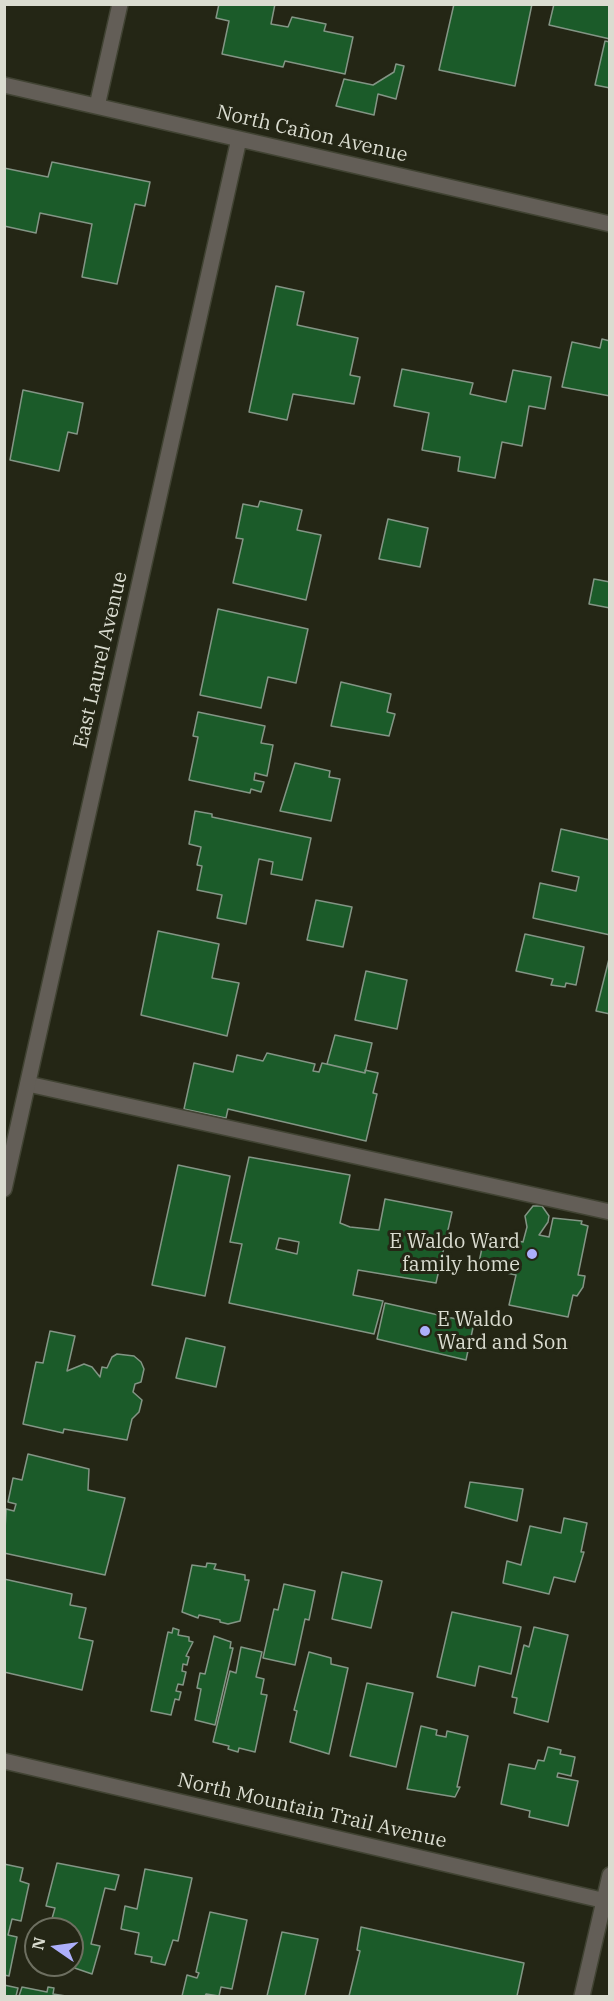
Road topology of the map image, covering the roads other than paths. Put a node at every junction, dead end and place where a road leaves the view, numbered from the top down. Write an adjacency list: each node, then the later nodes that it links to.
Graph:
1 (120, 4): 3 (street)
2 (4, 85): 3 (street, North Cañon Avenue)
3 (97, 106): 4 (street, North Cañon Avenue)
4 (239, 140): 5 (street, North Cañon Avenue); 6 (street, East Laurel Avenue)
5 (609, 224)
6 (28, 1084): 7 (street, East Laurel Avenue); 8 (street)
7 (4, 1189)
8 (609, 1212)
9 (4, 1761): 11 (street, North Mountain Trail Avenue)
10 (609, 1875): 11 (street)
11 (606, 1901): 12 (street)
12 (582, 1996)

